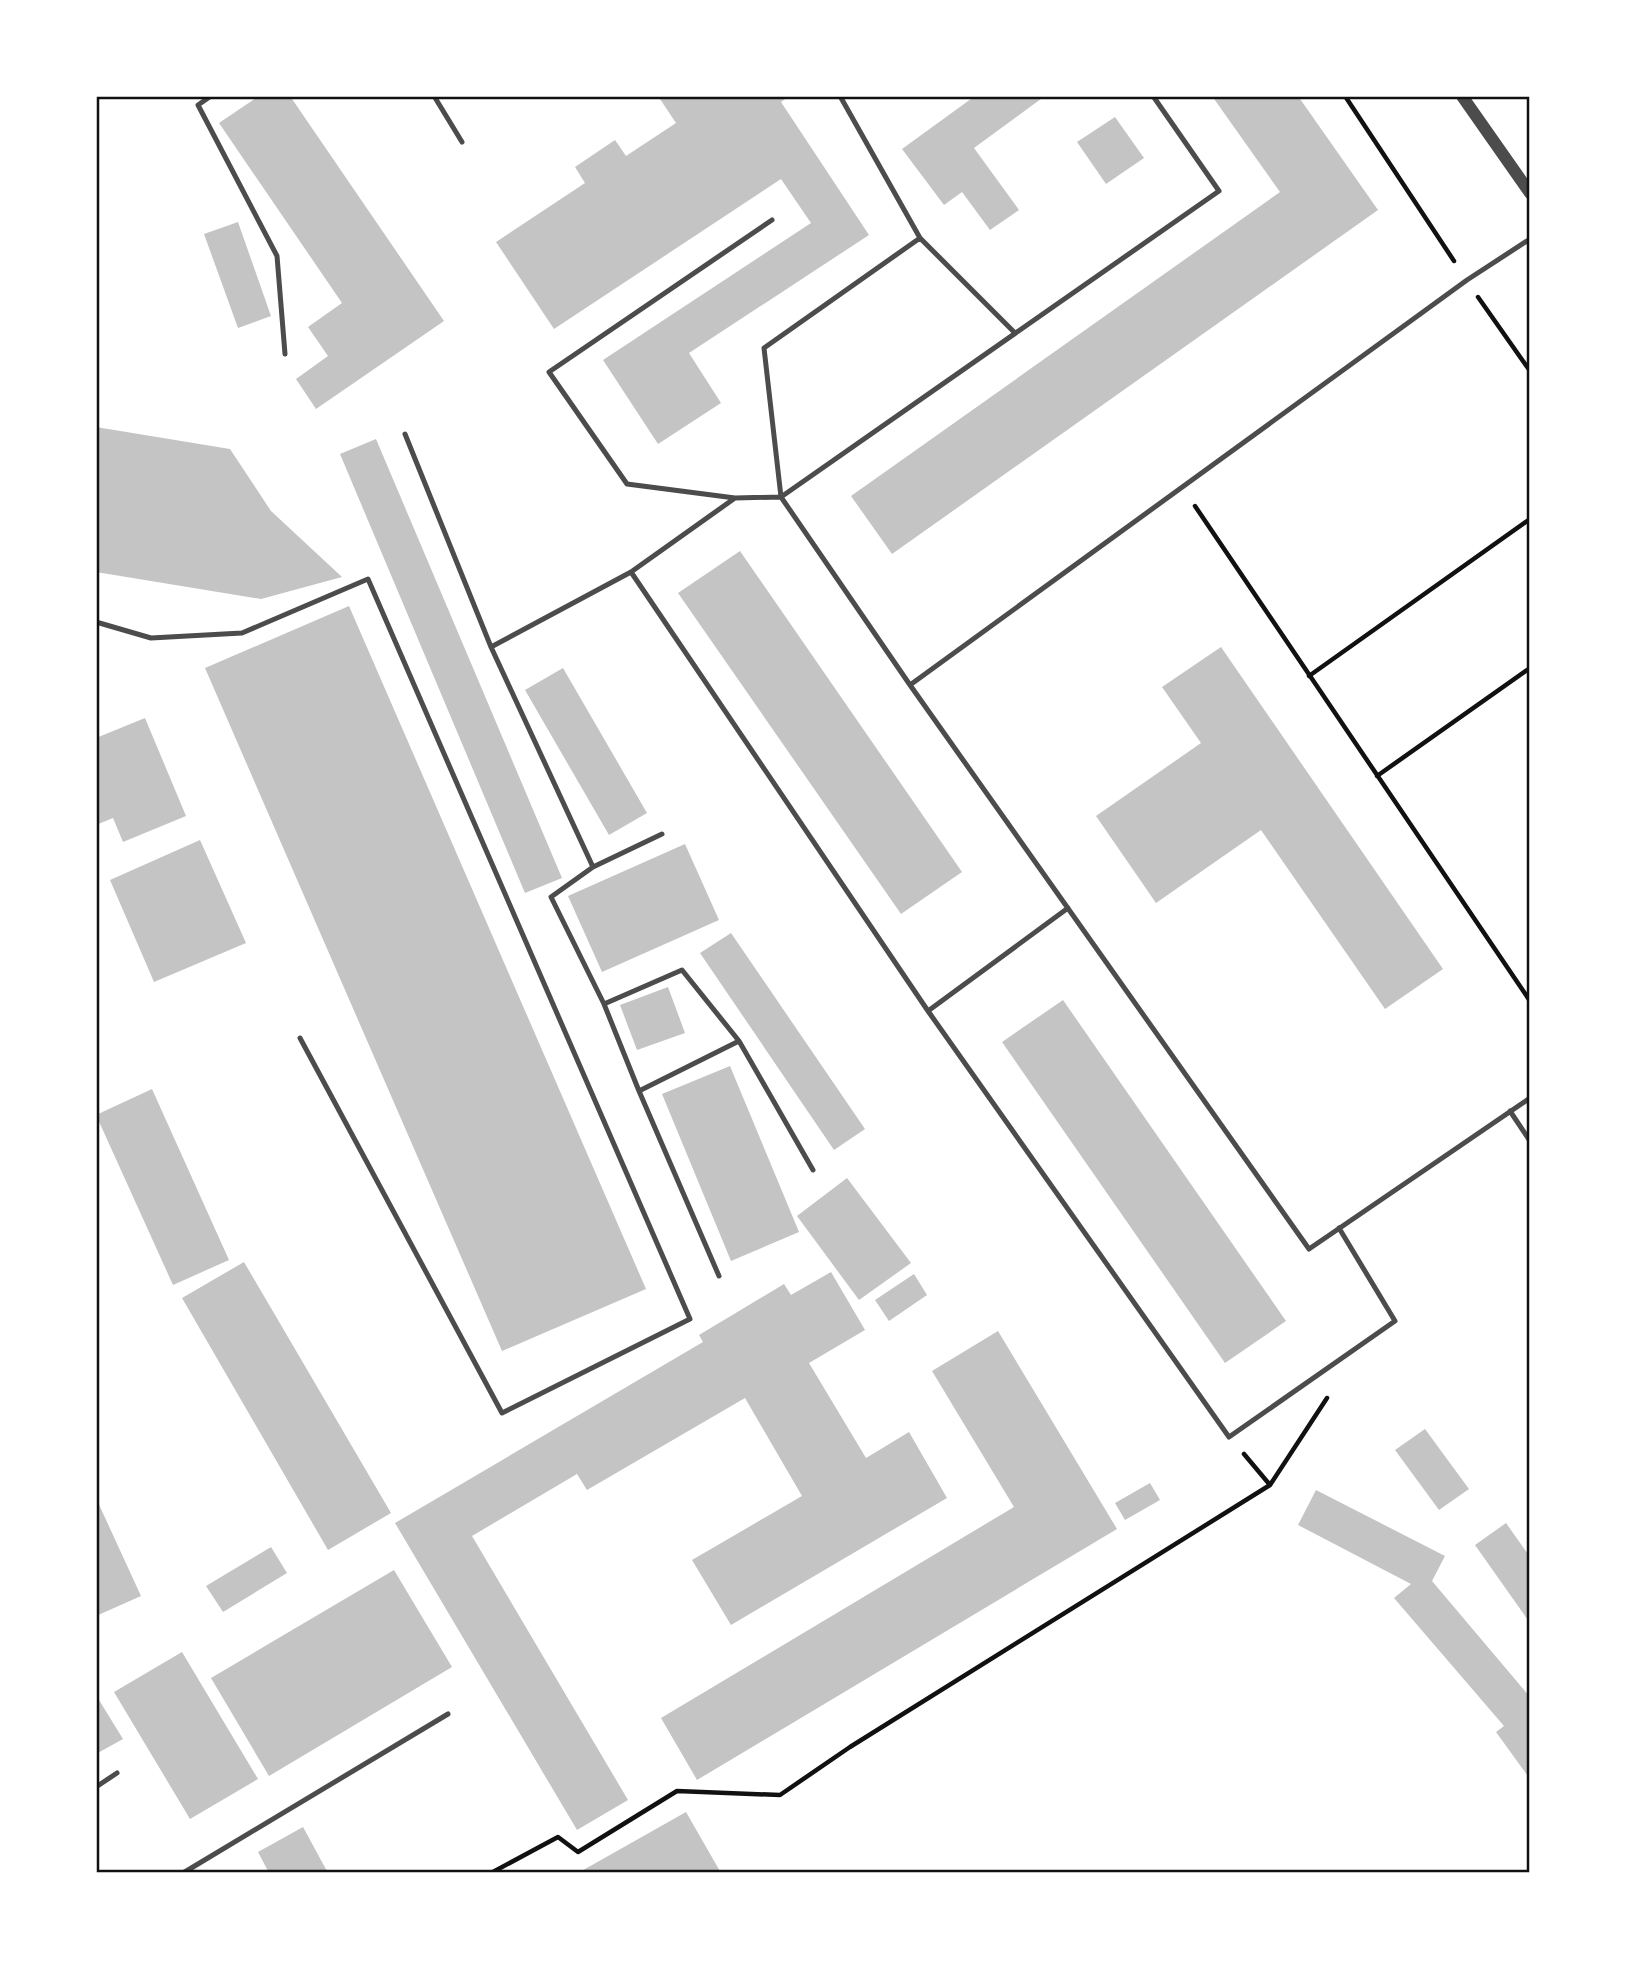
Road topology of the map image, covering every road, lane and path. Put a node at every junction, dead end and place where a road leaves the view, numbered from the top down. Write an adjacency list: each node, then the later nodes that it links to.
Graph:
1 (211, 96): 14 (lane)
2 (435, 96): 7 (lane)
3 (840, 96): 10 (lane)
4 (1153, 96): 13 (lane)
5 (1345, 96): 12 (path)
6 (1462, 96): 8 (street)
7 (462, 142)
8 (1530, 193)
9 (772, 220): 19 (lane)
10 (920, 238): 13 (lane); 18 (lane)
11 (1530, 239): 12 (lane)
12 (1467, 280): 15 (path); 17 (lane)
13 (1015, 333): 18 (lane)
14 (285, 354)
15 (1530, 371)
16 (405, 434): 23 (lane)
17 (1182, 488): 25 (path); 26 (lane)
18 (781, 496): 19 (lane); 26 (lane)
19 (735, 498): 21 (lane)
20 (1530, 519): 25 (path)
21 (631, 572): 23 (lane); 33 (lane)
22 (96, 622): 34 (lane)
23 (491, 647): 29 (lane)
24 (1530, 668): 27 (path)
25 (1309, 676): 27 (path)
26 (910, 685): 30 (lane)
27 (1377, 776): 31 (path)
28 (662, 834): 29 (lane)
29 (593, 867): 32 (lane)
30 (1068, 908): 33 (lane); 41 (lane)
31 (1530, 1001)
32 (604, 1004): 35 (lane); 36 (lane)
33 (928, 1011): 44 (lane)
34 (300, 1038)
35 (739, 1041): 36 (lane); 40 (lane)
36 (639, 1091): 42 (lane)
37 (1530, 1098): 38 (lane)
38 (1510, 1111): 39 (lane); 41 (lane)
39 (1530, 1141)
40 (813, 1170)
41 (1339, 1228): 44 (lane)
42 (719, 1276)
43 (1329, 1395): 45 (path)
44 (1229, 1437): 45 (path)
45 (1270, 1485): 50 (path)
46 (448, 1714): 49 (lane)
47 (117, 1773): 48 (lane)
48 (96, 1787)
49 (183, 1873)
50 (491, 1873)

